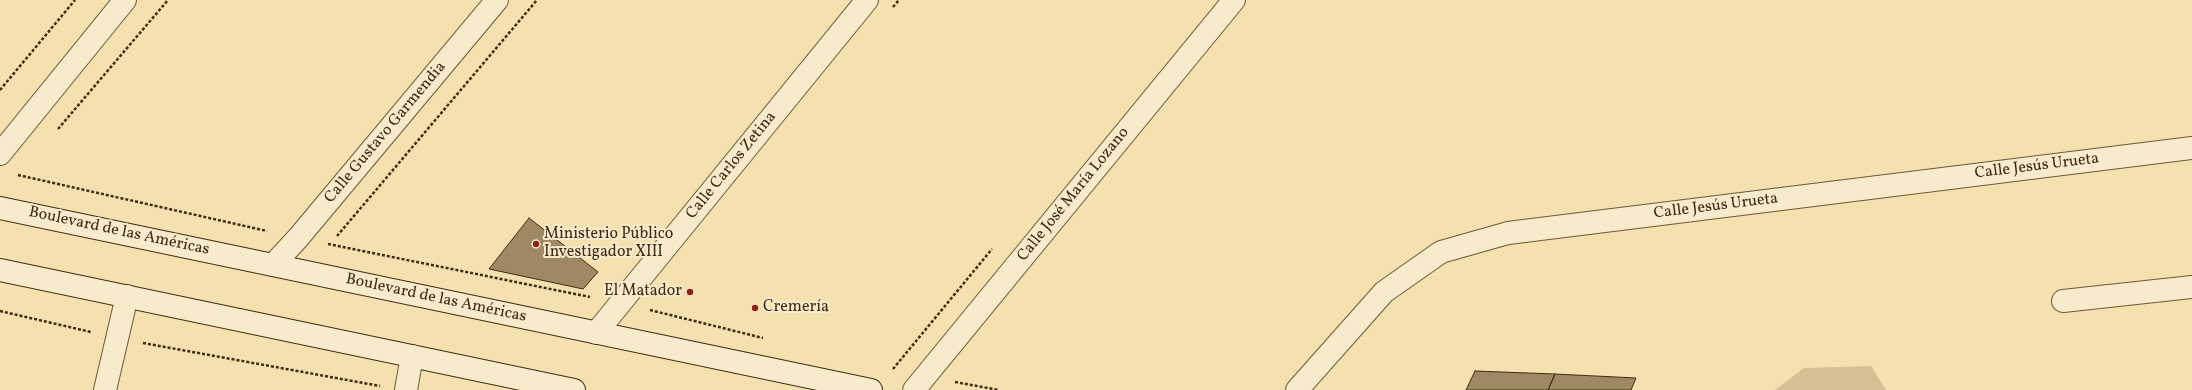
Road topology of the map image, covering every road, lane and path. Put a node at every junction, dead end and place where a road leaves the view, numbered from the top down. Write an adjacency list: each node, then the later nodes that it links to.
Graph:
1 (75, 0): 8 (path)
2 (125, 0): 11 (street)
3 (168, 0): 9 (path)
4 (497, 0): 16 (street, Calle Gustavo Garmendia)
5 (537, 0): 17 (path)
6 (867, 0): 23 (street, Calle Carlos Zetina)
7 (1234, 0): 30 (street, Calle José María Lozano)
8 (0, 90)
9 (54, 133)
10 (2192, 148): 37 (street, Calle Jesús Urueta)
11 (0, 154)
12 (24, 169): 14 (path)
13 (12, 174): 14 (path)
14 (18, 175): 16 (path)
15 (0, 208): 18 (street, Boulevard de las Américas)
16 (298, 238): 17 (path); 18 (street, Calle Gustavo Garmendia)
17 (330, 245): 23 (path)
18 (273, 265): 25 (street, Boulevard de las Américas)
19 (0, 270): 21 (street)
20 (2192, 287): 22 (street)
21 (127, 296): 26 (street); 28 (street)
22 (2063, 302)
23 (620, 303): 25 (street, Calle Carlos Zetina); 27 (path)
24 (0, 311): 26 (path)
25 (596, 333): 32 (street, Boulevard de las Américas)
26 (116, 338): 31 (path); 33 (street)
27 (769, 339)
28 (412, 356): 34 (street); 35 (street)
29 (887, 368): 30 (path)
30 (919, 384): 36 (path)
31 (385, 387)
32 (861, 389)
33 (106, 390)
34 (406, 390)
35 (574, 390)
36 (999, 390)
37 (1297, 390)

